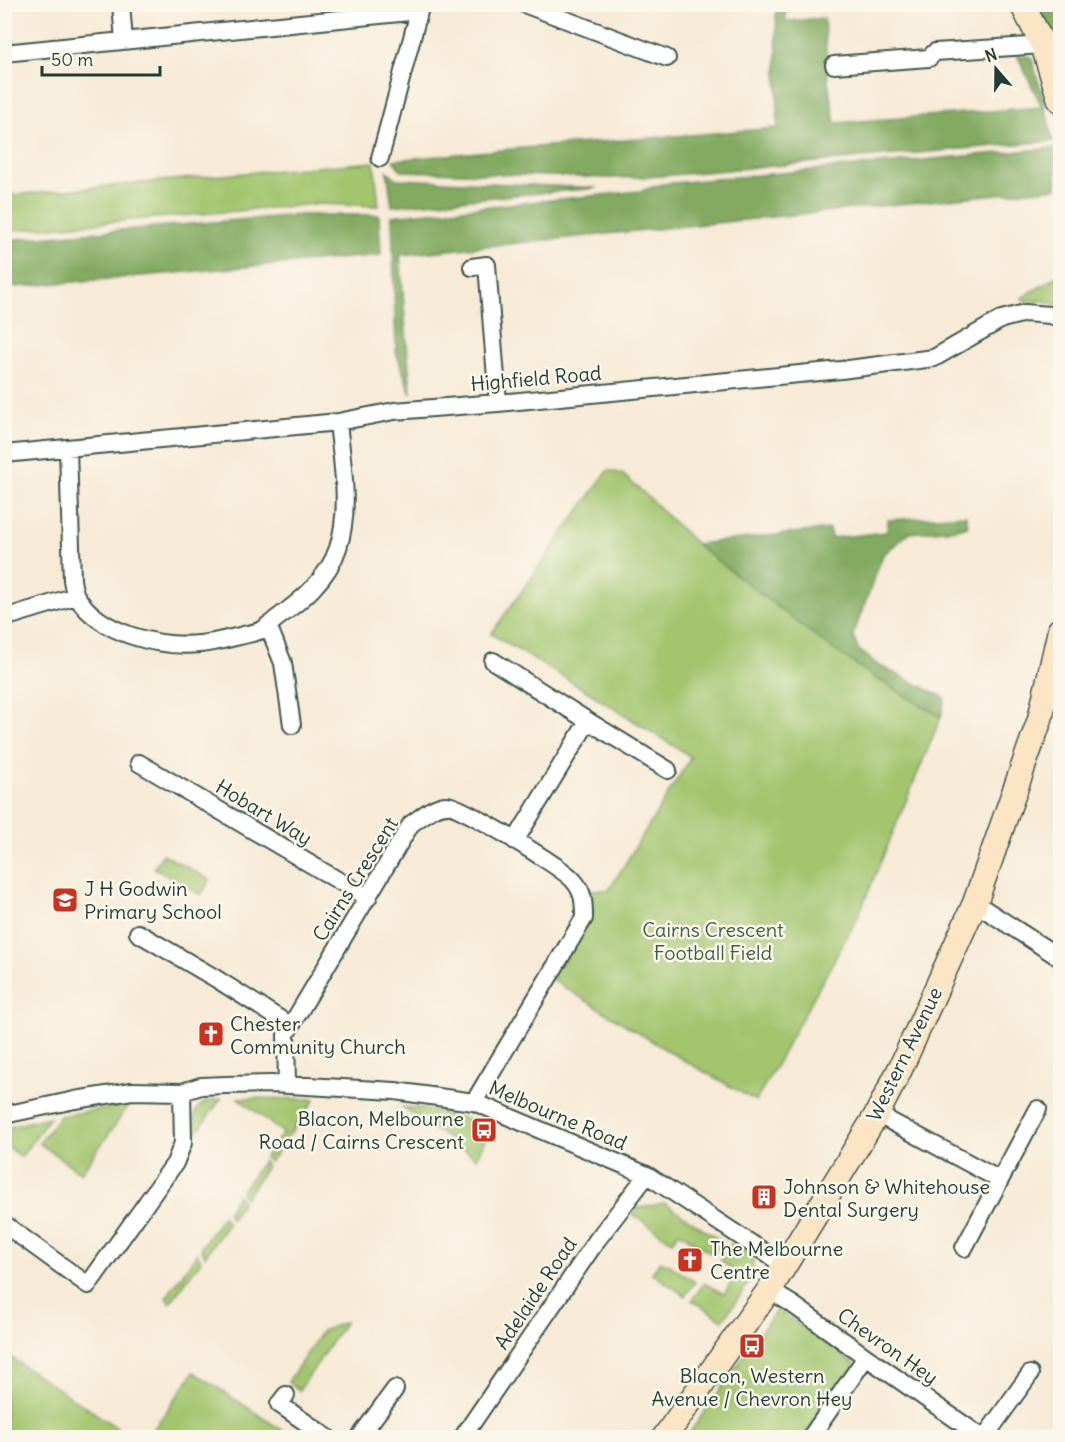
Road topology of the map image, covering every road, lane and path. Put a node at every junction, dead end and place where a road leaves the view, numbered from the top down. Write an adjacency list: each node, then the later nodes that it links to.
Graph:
1 (121, 4): 5 (street)
2 (524, 4): 8 (street)
3 (1022, 4): 6 (street)
4 (420, 8): 5 (street); 11 (street)
5 (124, 41): 7 (street)
6 (1043, 45): 9 (street); 10 (street)
7 (4, 53)
8 (668, 58)
9 (834, 65)
10 (1060, 100)
11 (380, 158)
12 (472, 267): 14 (street)
13 (1060, 318): 14 (street, Highfield Road)
14 (498, 403): 15 (street, Highfield Road)
15 (338, 422): 16 (street, Highfield Road); 20 (street)
16 (68, 448): 17 (street, Highfield Road); 18 (street)
17 (4, 454)
18 (76, 596): 19 (street); 20 (street)
19 (4, 618)
20 (268, 625): 24 (street)
21 (1060, 630): 29 (street, Western Avenue)
22 (493, 661): 23 (street)
23 (588, 721): 26 (street); 27 (street)
24 (289, 726)
25 (139, 763): 28 (street, Hobart Way)
26 (668, 770)
27 (515, 841): 28 (street, Cairns Crescent); 35 (street, Cairns Crescent)
28 (368, 898): 32 (street, Cairns Crescent)
29 (975, 903): 31 (street); 37 (street, Western Avenue)
30 (138, 933): 32 (street)
31 (1060, 958)
32 (291, 1026): 33 (street, Cairns Crescent)
33 (286, 1084): 34 (street, Melbourne Road); 35 (street, Melbourne Road)
34 (182, 1092): 38 (street, Melbourne Road); 41 (street)
35 (474, 1102): 39 (street, Melbourne Road)
36 (1038, 1109): 40 (street)
37 (876, 1114): 40 (street); 43 (street, Western Avenue)
38 (4, 1115)
39 (647, 1175): 43 (street, Melbourne Road); 51 (street, Adelaide Road)
40 (1000, 1180): 42 (street)
41 (4, 1224)
42 (964, 1248)
43 (784, 1265): 44 (street, Western Avenue)
44 (769, 1290): 45 (street, Chevron Hey); 52 (street, Western Avenue)
45 (866, 1357): 53 (street); 54 (street, Chevron Hey)
46 (1030, 1374): 54 (street, Chevron Hey)
47 (395, 1389): 50 (street)
48 (286, 1395): 49 (street)
49 (328, 1437)
50 (359, 1437)
51 (462, 1437)
52 (664, 1437)
53 (810, 1437)
54 (983, 1437)

